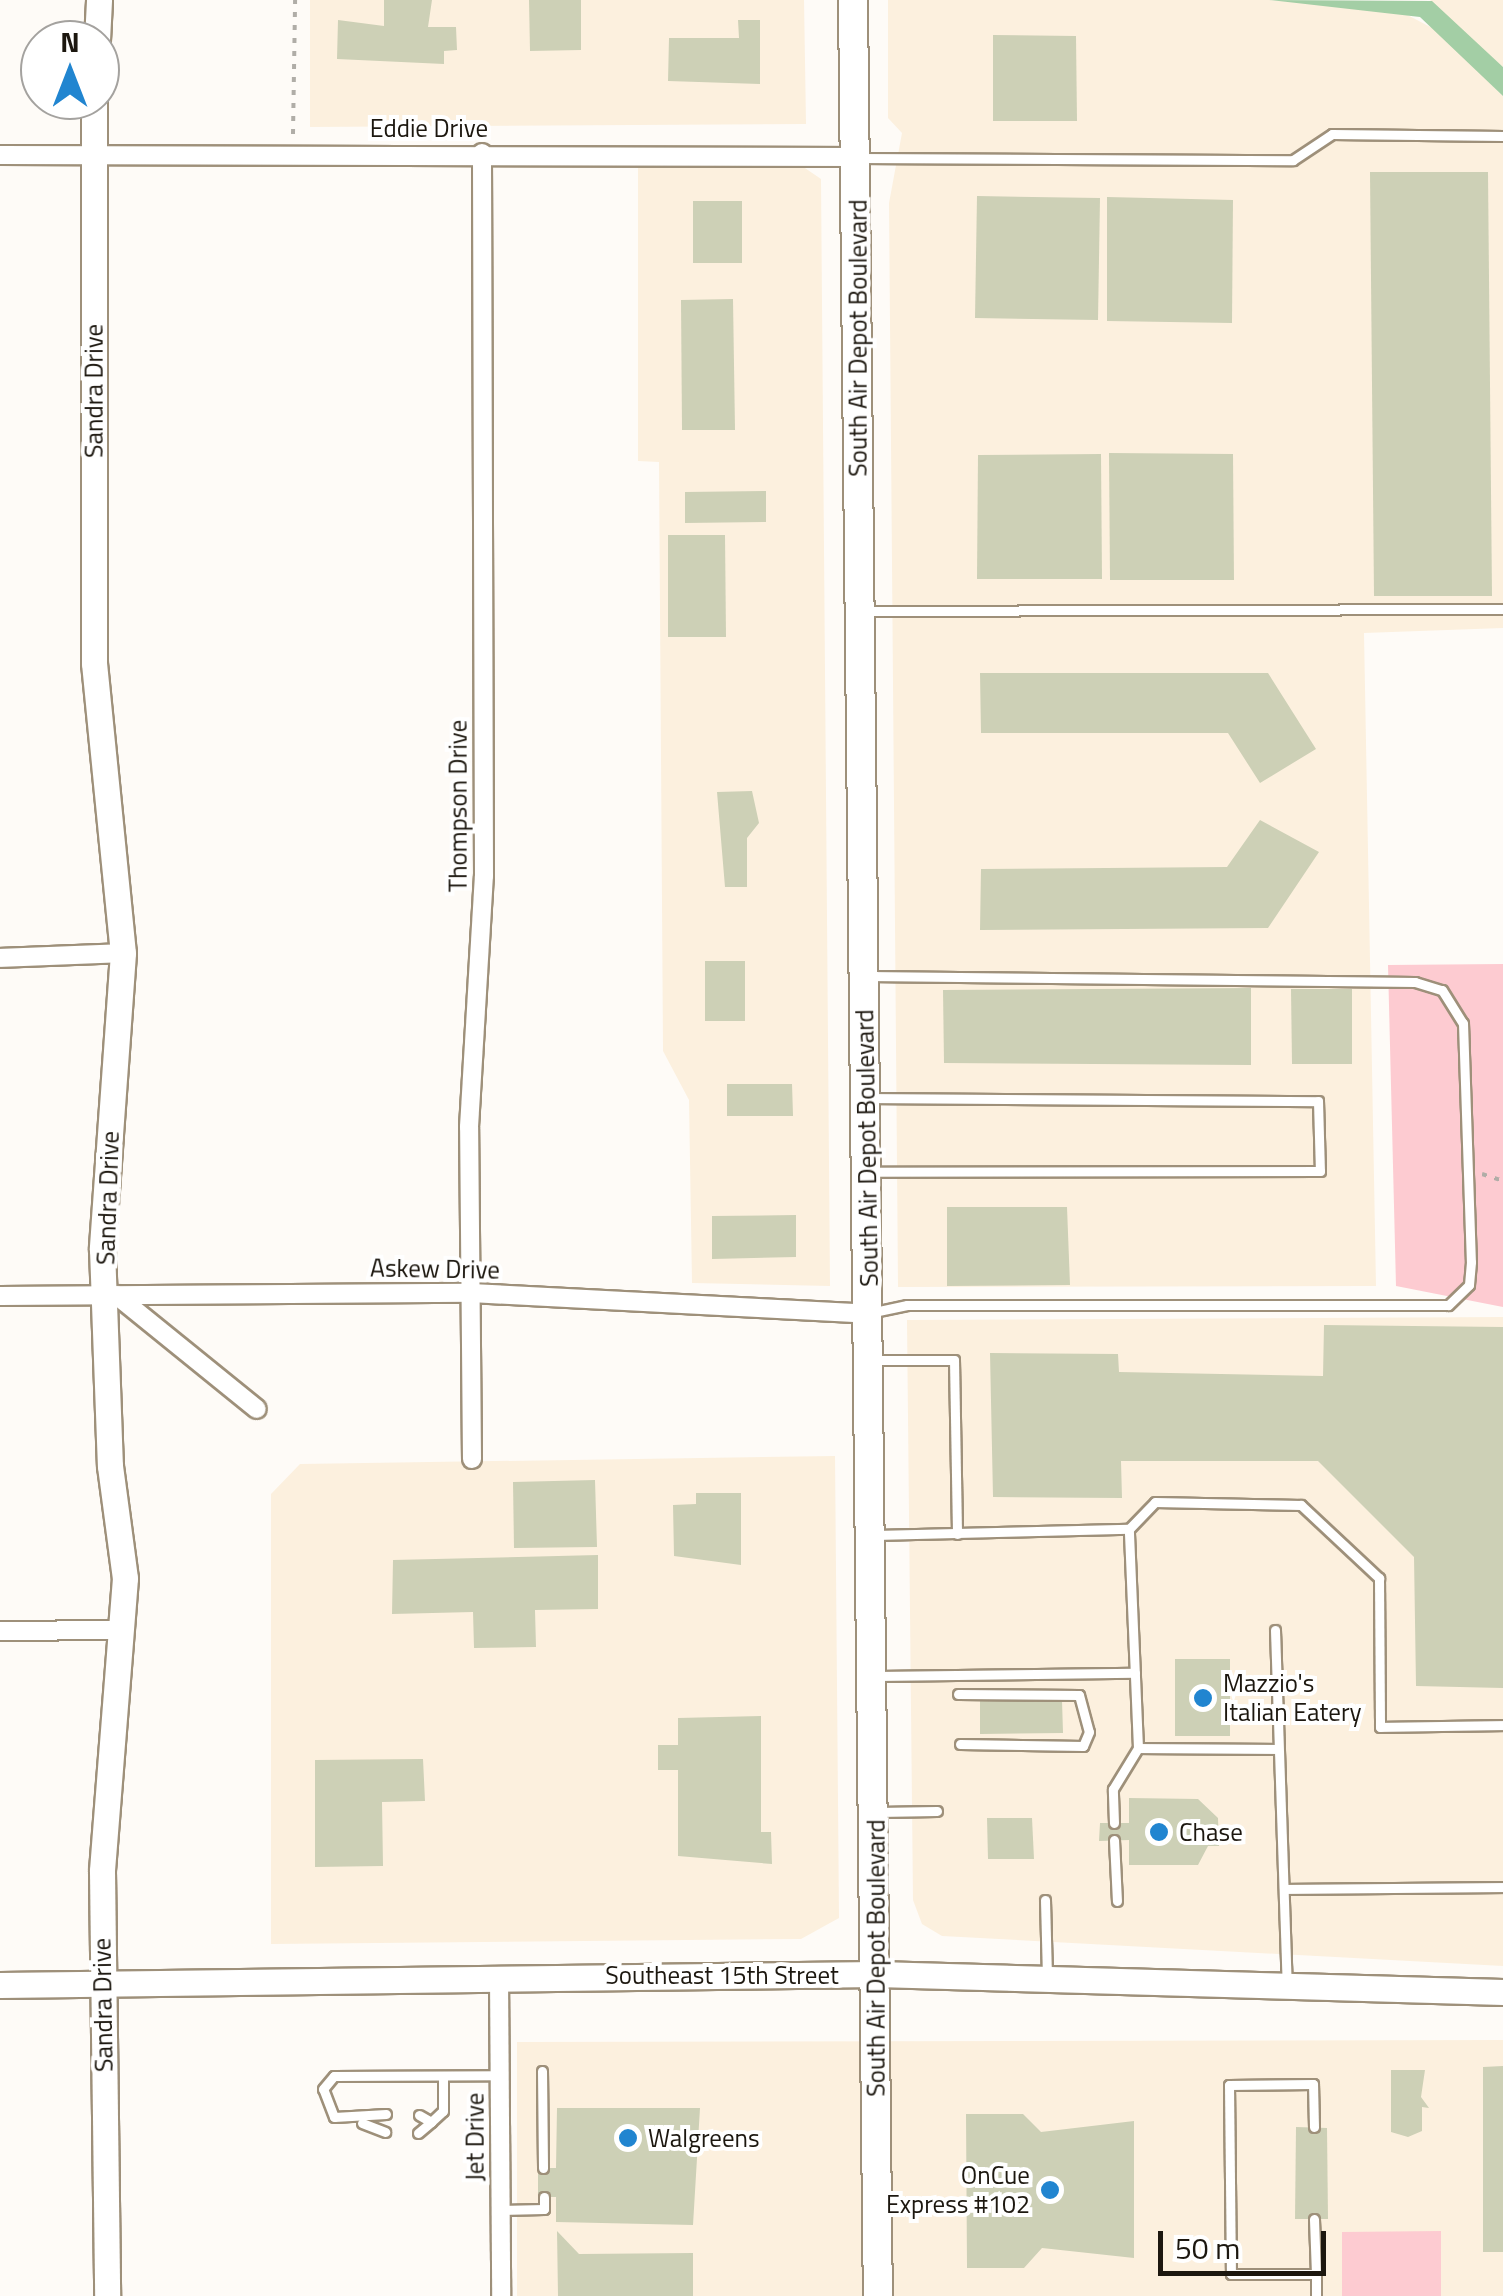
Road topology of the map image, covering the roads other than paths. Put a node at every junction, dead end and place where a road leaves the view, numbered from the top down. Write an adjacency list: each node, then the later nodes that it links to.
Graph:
1 (853, 0): 7 (main road, South Air Depot Boulevard)
2 (94, 120): 6 (street, Sandra Drive)
3 (1503, 136): 7 (lane)
4 (482, 152): 6 (street, Eddie Drive); 7 (street, Eddie Drive); 15 (street, Thompson Drive)
5 (0, 155): 6 (street, Eddie Drive)
6 (94, 155): 10 (street, Sandra Drive)
7 (858, 158): 9 (main road, South Air Depot Boulevard)
8 (1503, 609): 9 (lane)
9 (861, 611): 12 (main road, South Air Depot Boulevard)
10 (122, 953): 11 (street); 16 (street, Sandra Drive)
11 (0, 958)
12 (865, 976): 13 (main road, South Air Depot Boulevard); 18 (lane)
13 (866, 1098): 14 (main road, South Air Depot Boulevard); 14 (lane)
14 (867, 1172): 18 (main road, South Air Depot Boulevard)
15 (471, 1293): 16 (street, Askew Drive); 18 (street, Askew Drive); 21 (street, Thompson Drive)
16 (112, 1295): 17 (street, Askew Drive); 20 (street); 25 (street, Sandra Drive)
17 (0, 1296)
18 (868, 1314): 19 (main road, South Air Depot Boulevard)
19 (869, 1360): 23 (lane); 24 (main road, South Air Depot Boulevard)
20 (257, 1409)
21 (472, 1459)
22 (1130, 1529): 23 (lane); 28 (lane); 31 (lane)
23 (958, 1534): 24 (lane)
24 (872, 1536): 29 (main road, South Air Depot Boulevard)
25 (122, 1630): 27 (street); 46 (street, Sandra Drive)
26 (1275, 1630): 34 (lane)
27 (0, 1631)
28 (1135, 1673): 29 (lane); 33 (lane)
29 (874, 1676): 36 (main road, South Air Depot Boulevard)
30 (958, 1694): 32 (lane)
31 (1503, 1725)
32 (960, 1744)
33 (1138, 1748): 34 (lane); 37 (lane)
34 (1278, 1748): 40 (lane)
35 (936, 1811): 36 (lane)
36 (875, 1812): 43 (main road, South Air Depot Boulevard)
37 (1114, 1823)
38 (1114, 1840): 42 (lane)
39 (1503, 1887): 40 (lane)
40 (1284, 1889): 48 (lane)
41 (1046, 1900): 45 (lane)
42 (1117, 1901)
43 (876, 1974): 44 (street, Southeast 15th Street); 45 (street, Southeast 15th Street); 67 (main road, South Air Depot Boulevard)
44 (499, 1977): 46 (street, Southeast 15th Street); 51 (street, Jet Drive)
45 (1047, 1978): 48 (street, Southeast 15th Street)
46 (104, 1983): 47 (street, Southeast 15th Street); 65 (street, Sandra Drive)
47 (0, 1985)
48 (1287, 1986): 49 (street, Southeast 15th Street)
49 (1503, 1992)
50 (542, 2071): 60 (lane)
51 (500, 2075): 52 (lane); 62 (street, Jet Drive)
52 (442, 2078): 55 (lane); 56 (lane)
53 (386, 2114): 55 (lane)
54 (419, 2115): 56 (lane)
55 (362, 2122): 58 (lane)
56 (431, 2122): 59 (lane)
57 (1314, 2127): 64 (lane)
58 (385, 2132)
59 (418, 2132)
60 (543, 2168)
61 (544, 2197): 62 (lane)
62 (500, 2210): 66 (street, Jet Drive)
63 (1314, 2219): 64 (lane)
64 (1316, 2274): 68 (lane)
65 (106, 2296)
66 (501, 2296)
67 (878, 2296)
68 (1316, 2296)

